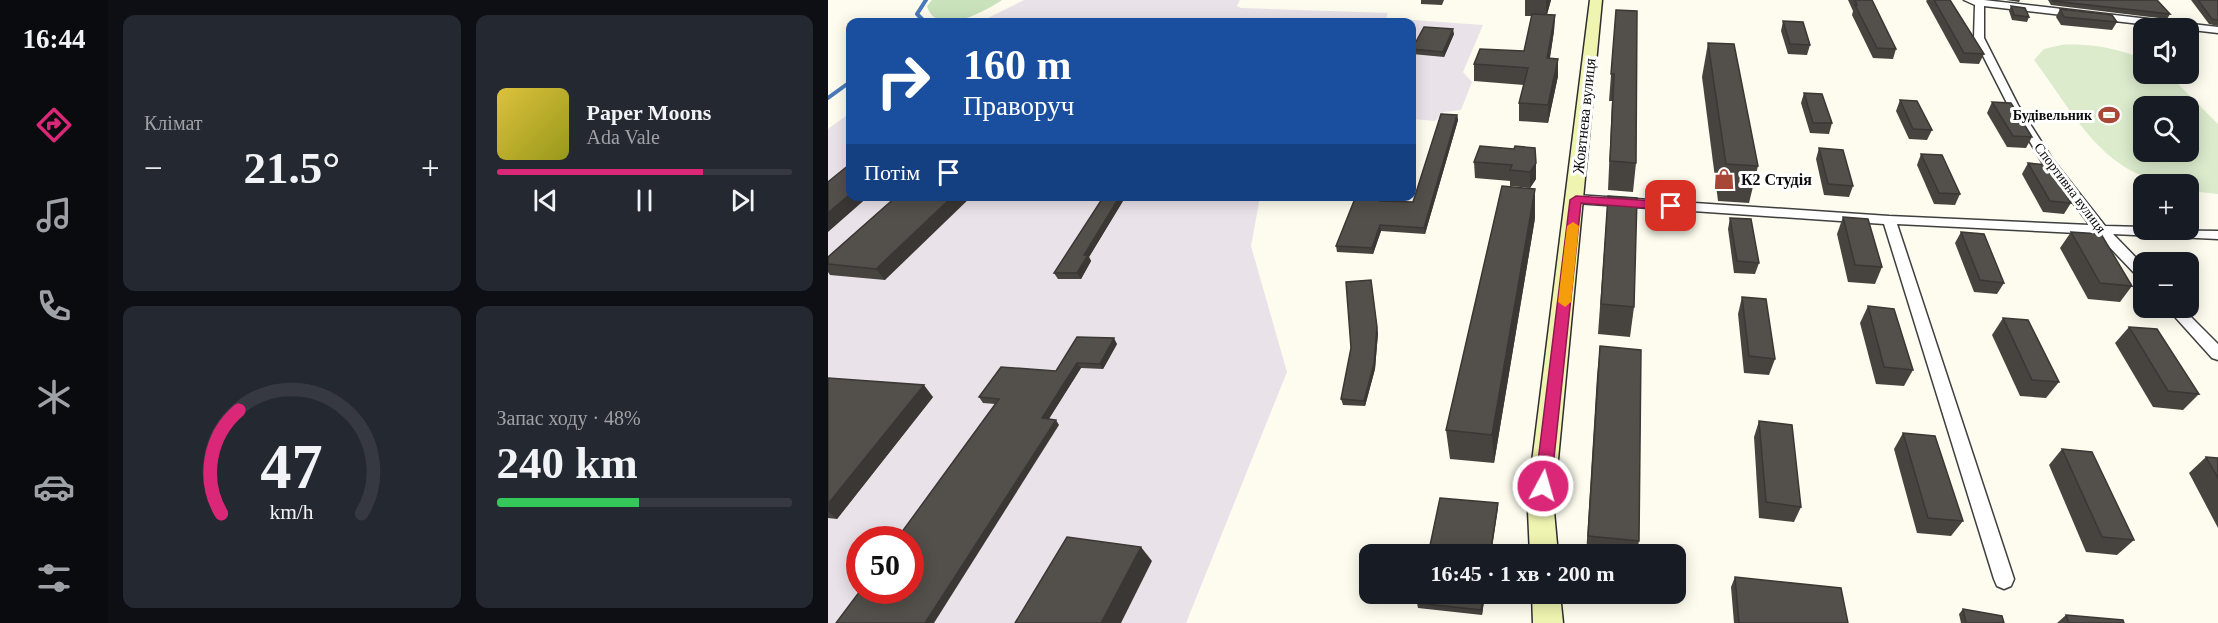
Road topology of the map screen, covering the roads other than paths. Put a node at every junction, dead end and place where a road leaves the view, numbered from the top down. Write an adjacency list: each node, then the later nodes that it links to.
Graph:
1 (1596, 0): 4 (main road, Жовтнева вулиця)
2 (1976, 1): 3 (street); 6 (street, Спортивна вулиця)
3 (2218, 30)
4 (1576, 200): 5 (street); 11 (main road, Жовтнева вулиця)
5 (1889, 220): 6 (street); 12 (street)
6 (2101, 230): 7 (street); 8 (street, Спортивна вулиця)
7 (2218, 235)
8 (2133, 263)
9 (2184, 318): 10 (street)
10 (2218, 354)
11 (1543, 544)
12 (2004, 579)
13 (1547, 604): 14 (main road)
14 (1548, 623)

